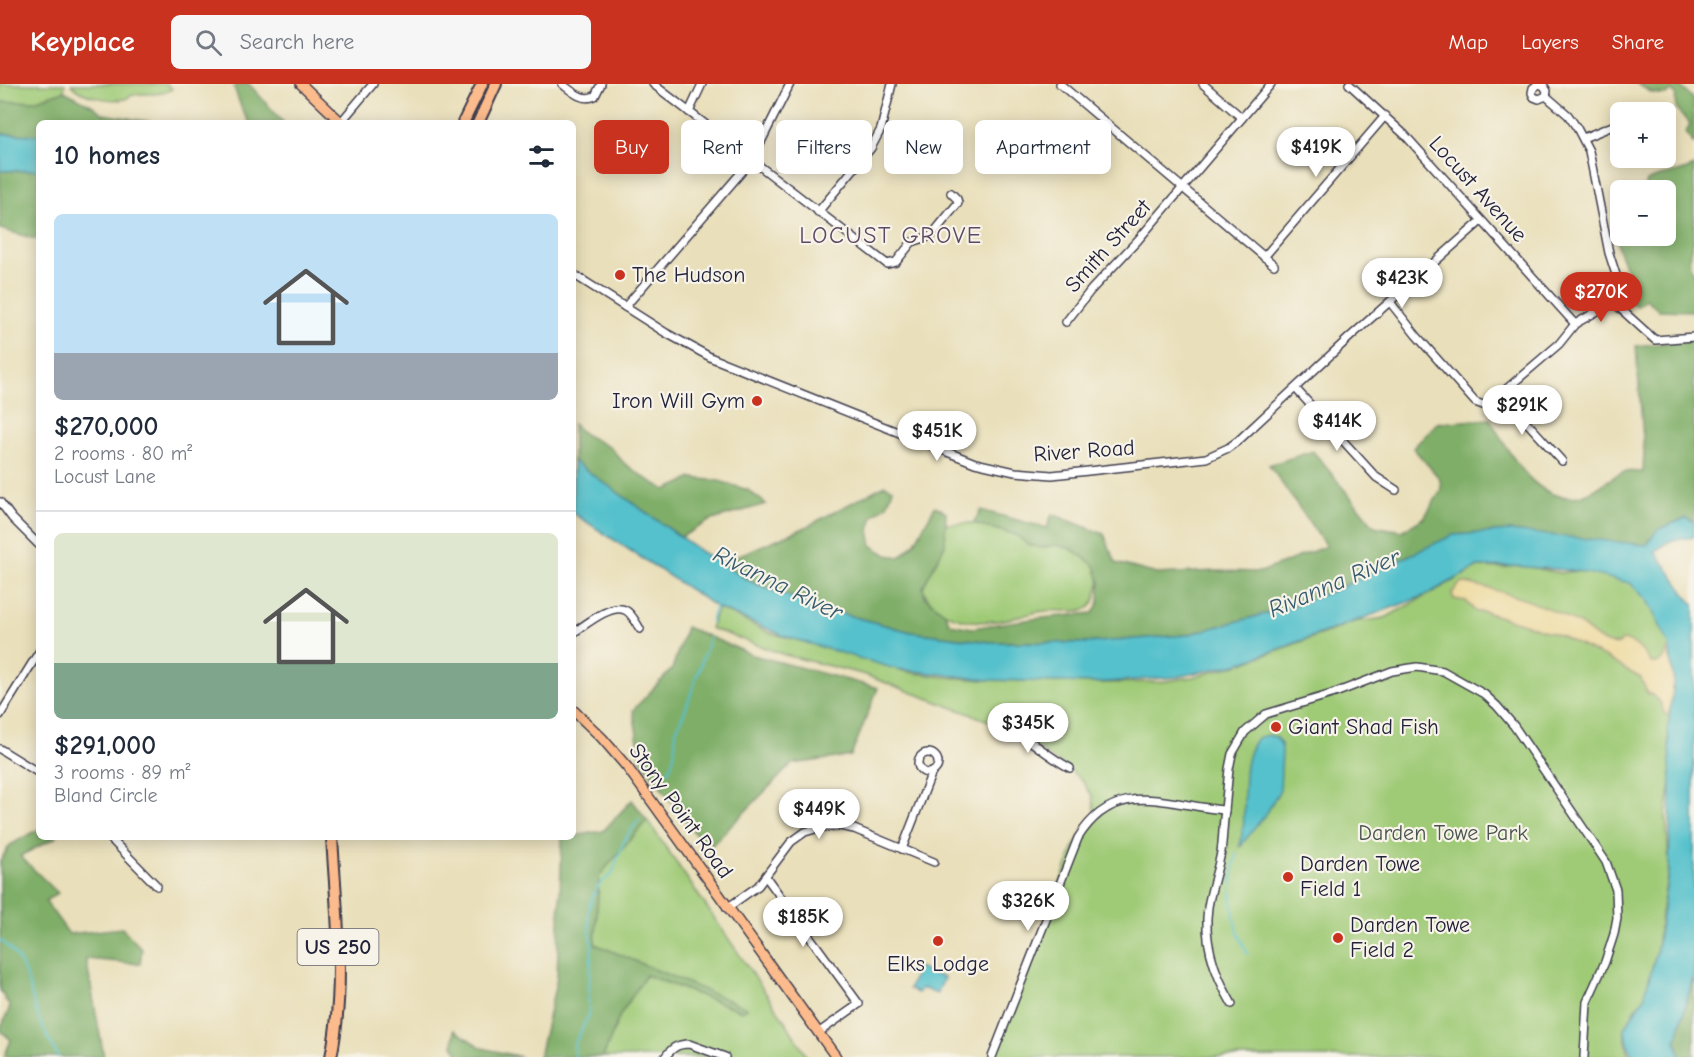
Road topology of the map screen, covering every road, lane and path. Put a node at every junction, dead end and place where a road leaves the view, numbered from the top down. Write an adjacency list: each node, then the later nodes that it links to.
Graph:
1 (301, 84): 20 (main road)
2 (372, 84): 21 (street)
3 (482, 84): 22 (highway)
4 (496, 84): 23 (highway)
5 (562, 84): 6 (street)
6 (601, 84)
7 (653, 84): 17 (street)
8 (702, 84): 17 (street)
9 (790, 84): 26 (street)
10 (892, 84): 32 (street)
11 (1060, 84): 30 (street)
12 (1203, 84): 19 (street)
13 (1271, 84): 19 (street, Smith Street)
14 (1349, 84): 18 (street, Locust Avenue)
15 (1539, 84): 16 (street); 16 (street)
16 (1546, 96): 27 (street)
17 (689, 112): 24 (street)
18 (1385, 116): 33 (street, Locust Avenue); 34 (street)
19 (1242, 118): 30 (street, Smith Street)
20 (340, 120)
21 (344, 120)
22 (464, 120)
23 (479, 120)
24 (700, 120)
25 (1610, 127): 27 (street)
26 (764, 136)
27 (1583, 138): 38 (street)
28 (764, 169): 32 (street)
29 (740, 174): 39 (street)
30 (1184, 188): 34 (street); 40 (street, Smith Street)
31 (951, 193): 32 (street)
32 (818, 212)
33 (1481, 221): 37 (street, River Road); 41 (street, Locust Avenue)
34 (1264, 257): 35 (street)
35 (1274, 266)
36 (576, 276): 39 (street, River Road)
37 (1390, 302): 43 (street, River Road); 44 (street)
38 (1613, 302): 41 (street); 42 (street)
39 (625, 307): 43 (street, River Road)
40 (1066, 322)
41 (1575, 324): 44 (street)
42 (1694, 337)
43 (1296, 389): 46 (street)
44 (1501, 394): 45 (street)
45 (1562, 461)
46 (1395, 489)
47 (0, 502): 48 (street)
48 (36, 542)
49 (640, 629): 50 (street)
50 (576, 631)
51 (36, 657): 53 (street)
52 (576, 713): 66 (main road, Stony Point Road)
53 (0, 715)
54 (995, 720): 56 (street)
55 (0, 749): 57 (street)
56 (1070, 768)
57 (36, 771)
58 (932, 772): 62 (street)
59 (1225, 810): 67 (street); 73 (street); 74 (street)
60 (112, 840): 65 (street)
61 (332, 840): 69 (highway, US 250)
62 (902, 849): 63 (street); 64 (street)
63 (934, 862)
64 (766, 877): 66 (street); 68 (street)
65 (157, 886)
66 (727, 908): 68 (main road, Stony Point Road)
67 (1232, 1004)
68 (818, 1034): 72 (main road, Stony Point Road)
69 (331, 1057)
70 (664, 1057): 71 (street)
71 (725, 1057)
72 (836, 1057)
73 (992, 1057)
74 (1584, 1057)

